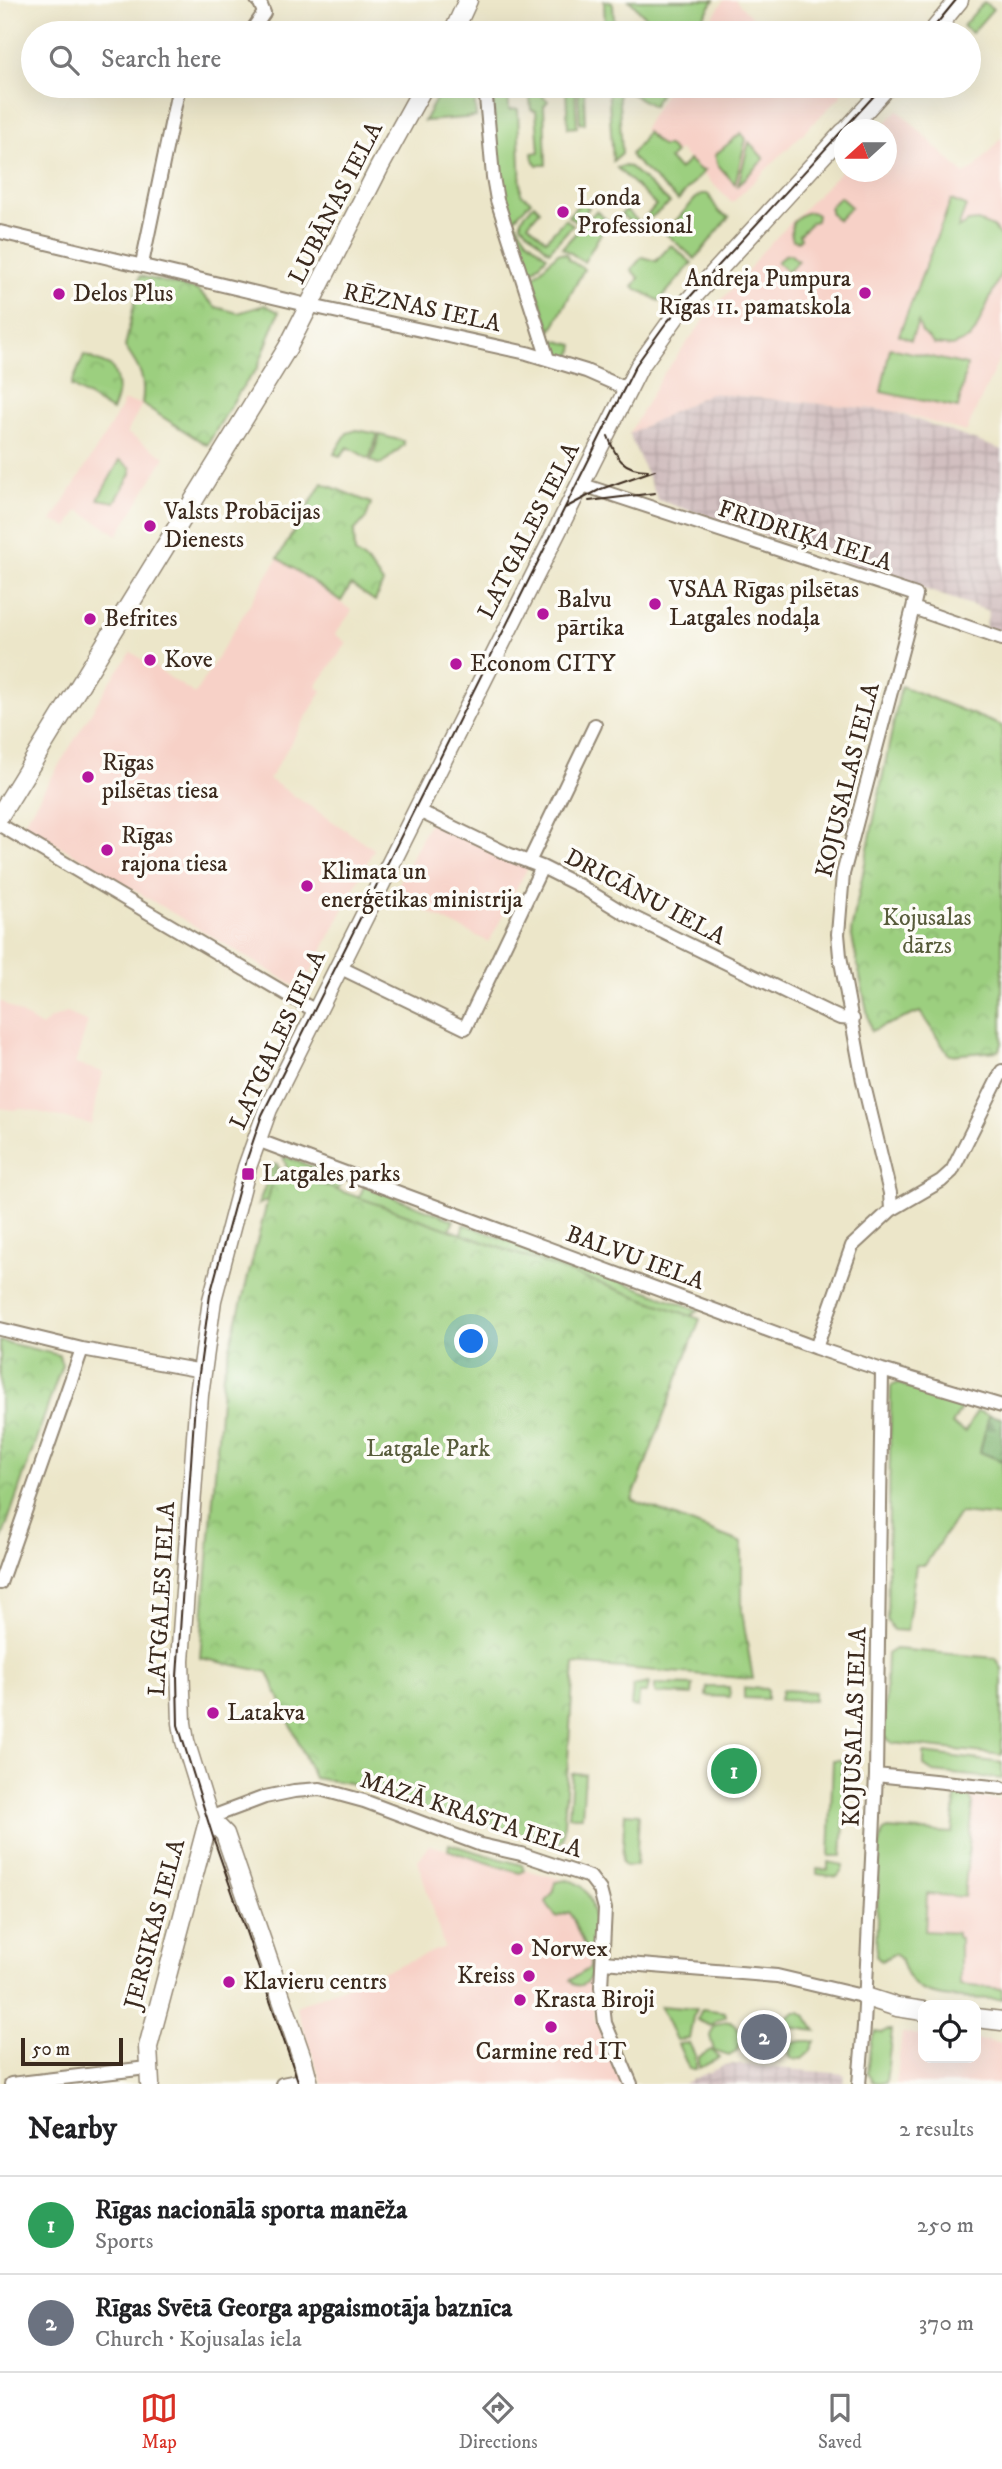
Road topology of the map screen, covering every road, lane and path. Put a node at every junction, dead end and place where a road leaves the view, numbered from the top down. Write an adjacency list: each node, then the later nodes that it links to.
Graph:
1 (257, 0): 4 (street)
2 (468, 0): 5 (street)
3 (959, 0): 6 (street)
4 (258, 21)
5 (463, 21)
6 (942, 21)
7 (177, 98): 14 (street)
8 (417, 98): 15 (street, LUBĀNAS IELA)
9 (486, 98): 16 (street)
10 (876, 98): 11 (street, LATGALES IELA)
11 (857, 119)
12 (834, 144): 17 (street, LATGALES IELA)
13 (0, 232): 14 (street, RĒZNAS IELA)
14 (142, 264): 15 (street, RĒZNAS IELA)
15 (311, 306): 16 (street, RĒZNAS IELA); 23 (street, LUBĀNAS IELA)
16 (548, 359): 17 (street, RĒZNAS IELA)
17 (627, 389): 18 (street, LATGALES IELA)
18 (580, 484): 19 (street, FRIDRIĶA IELA); 22 (street, LATGALES IELA)
19 (913, 608): 20 (street, FRIDRIĶA IELA); 29 (street, KOJUSALAS IELA)
20 (1002, 639)
21 (595, 725): 25 (street)
22 (417, 810): 25 (street, DRICĀNU IELA); 27 (street, LATGALES IELA)
23 (0, 815)
24 (0, 825): 28 (street)
25 (528, 862): 26 (street, DRICĀNU IELA)
26 (542, 867): 27 (street); 29 (street, DRICĀNU IELA)
27 (339, 967): 28 (street, LATGALES IELA)
28 (317, 1012): 31 (street, LATGALES IELA)
29 (853, 1019): 32 (street, KOJUSALAS IELA)
30 (1002, 1071): 32 (street)
31 (257, 1140): 34 (street, BALVU IELA); 37 (street, LATGALES IELA)
32 (891, 1210): 34 (street)
33 (0, 1329): 35 (street)
34 (816, 1348): 36 (street, BALVU IELA)
35 (82, 1349): 37 (street); 39 (street)
36 (882, 1370): 38 (street, BALVU IELA); 40 (street, KOJUSALAS IELA)
37 (202, 1371): 42 (street, LATGALES IELA)
38 (1002, 1406)
39 (0, 1583)
40 (876, 1775): 41 (street); 44 (street, KOJUSALAS IELA)
41 (1002, 1788)
42 (209, 1818): 43 (street, MAZĀ KRASTA IELA); 48 (street, JERSIKAS IELA); 49 (street, LATGALES IELA)
43 (603, 1962): 44 (street); 52 (street, MAZĀ KRASTA IELA)
44 (866, 1997): 45 (street); 53 (street, KOJUSALAS IELA)
45 (918, 2010)
46 (981, 2019): 47 (street)
47 (1002, 2021)
48 (149, 2076): 50 (street)
49 (308, 2081): 51 (street)
50 (11, 2084)
51 (282, 2084)
52 (631, 2084)
53 (859, 2084)

